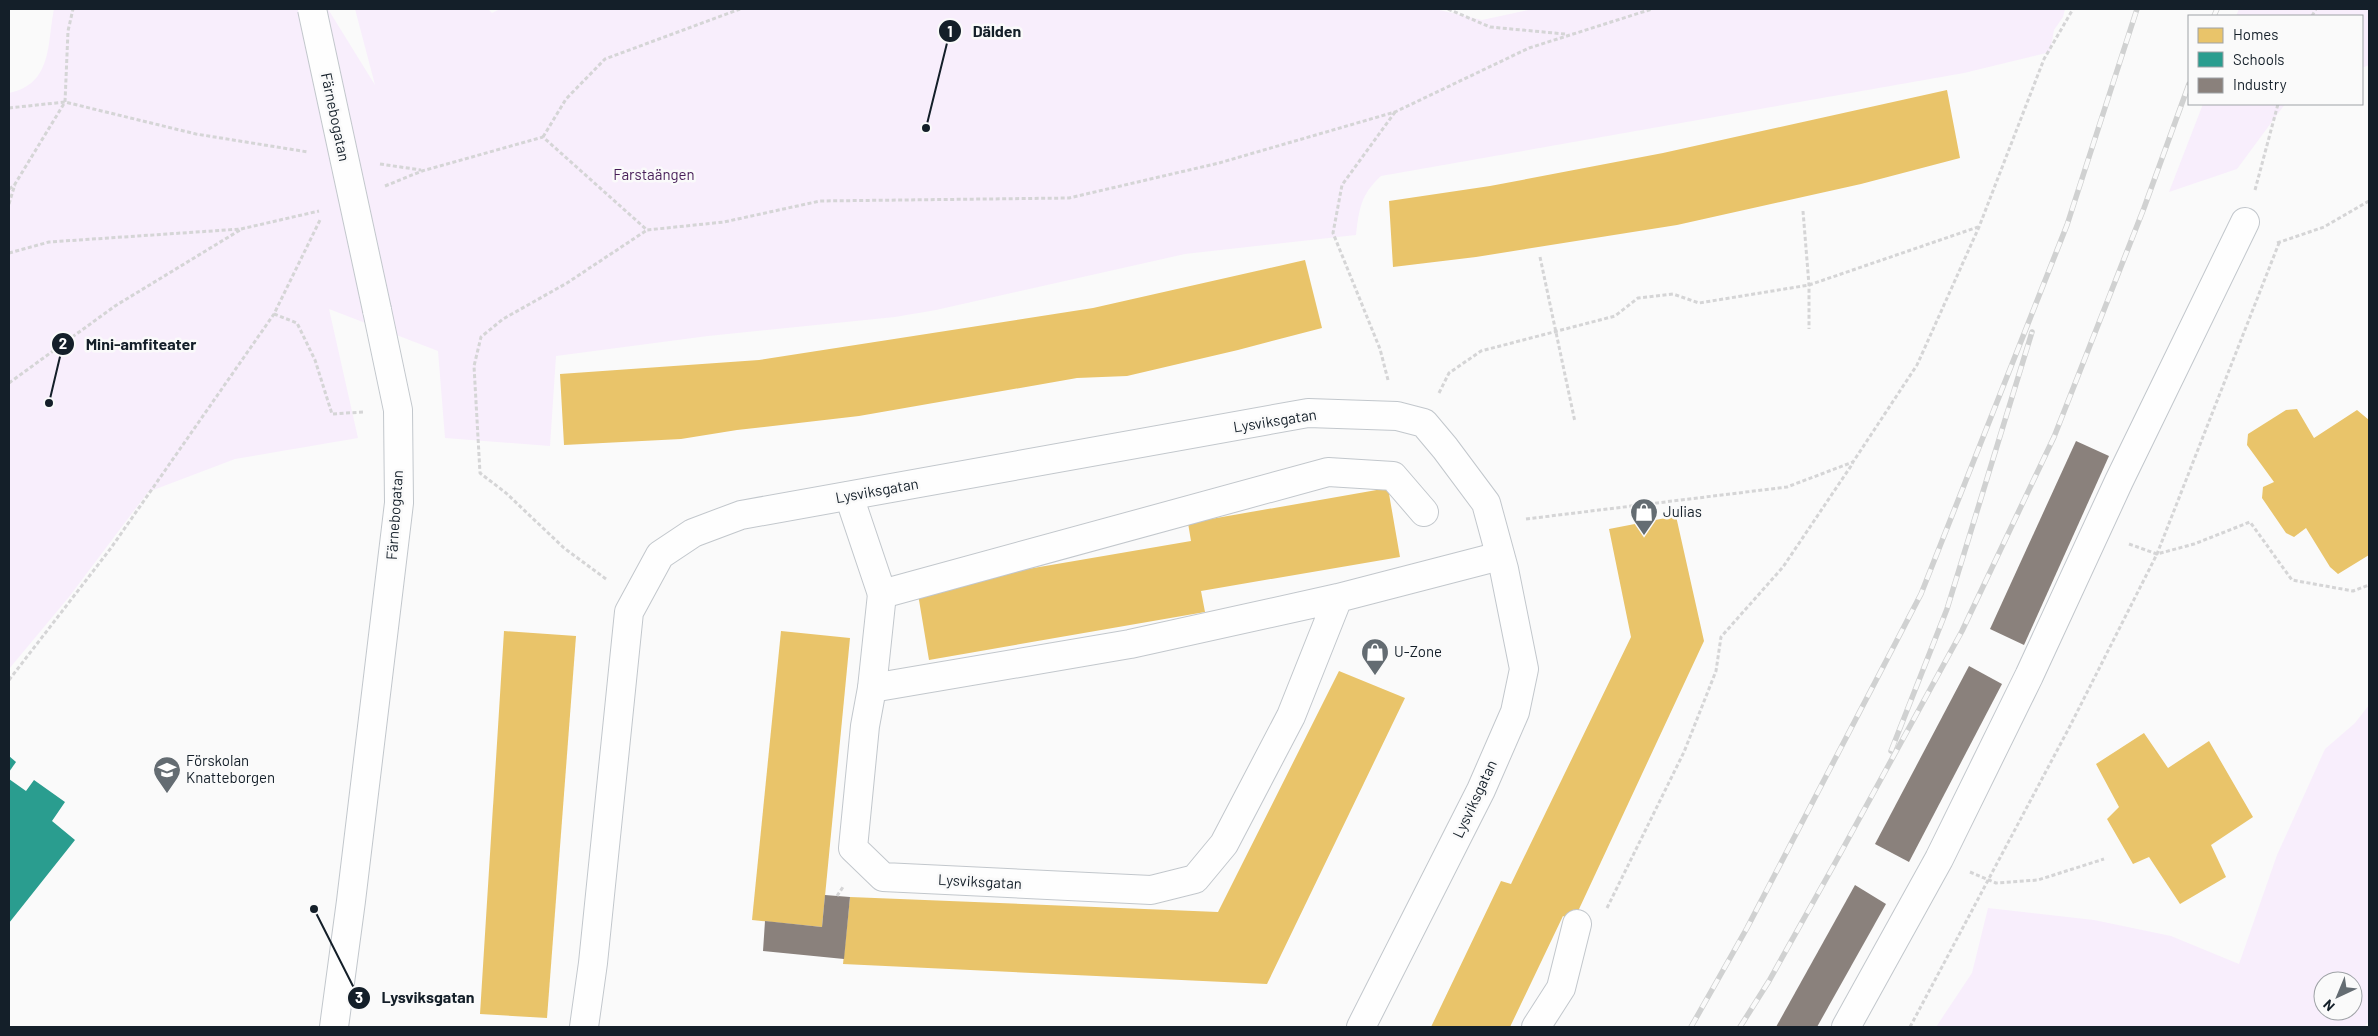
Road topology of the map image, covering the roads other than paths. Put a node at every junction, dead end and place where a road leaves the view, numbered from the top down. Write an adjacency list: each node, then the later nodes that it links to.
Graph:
1 (312, 9): 10 (street, Färnebogatan, bridge)
2 (2241, 231): 14 (street)
3 (849, 496): 5 (street, Lysviksgatan); 6 (street); 11 (street, Lysviksgatan)
4 (1424, 512): 6 (street)
5 (1500, 556): 7 (street); 12 (street, Lysviksgatan)
6 (882, 594): 8 (street)
7 (1338, 598): 8 (street); 8 (street, Lysviksgatan)
8 (872, 688)
9 (1578, 924): 13 (street)
10 (334, 1027)
11 (584, 1027)
12 (1361, 1027)
13 (1536, 1027)
14 (1846, 1027)

